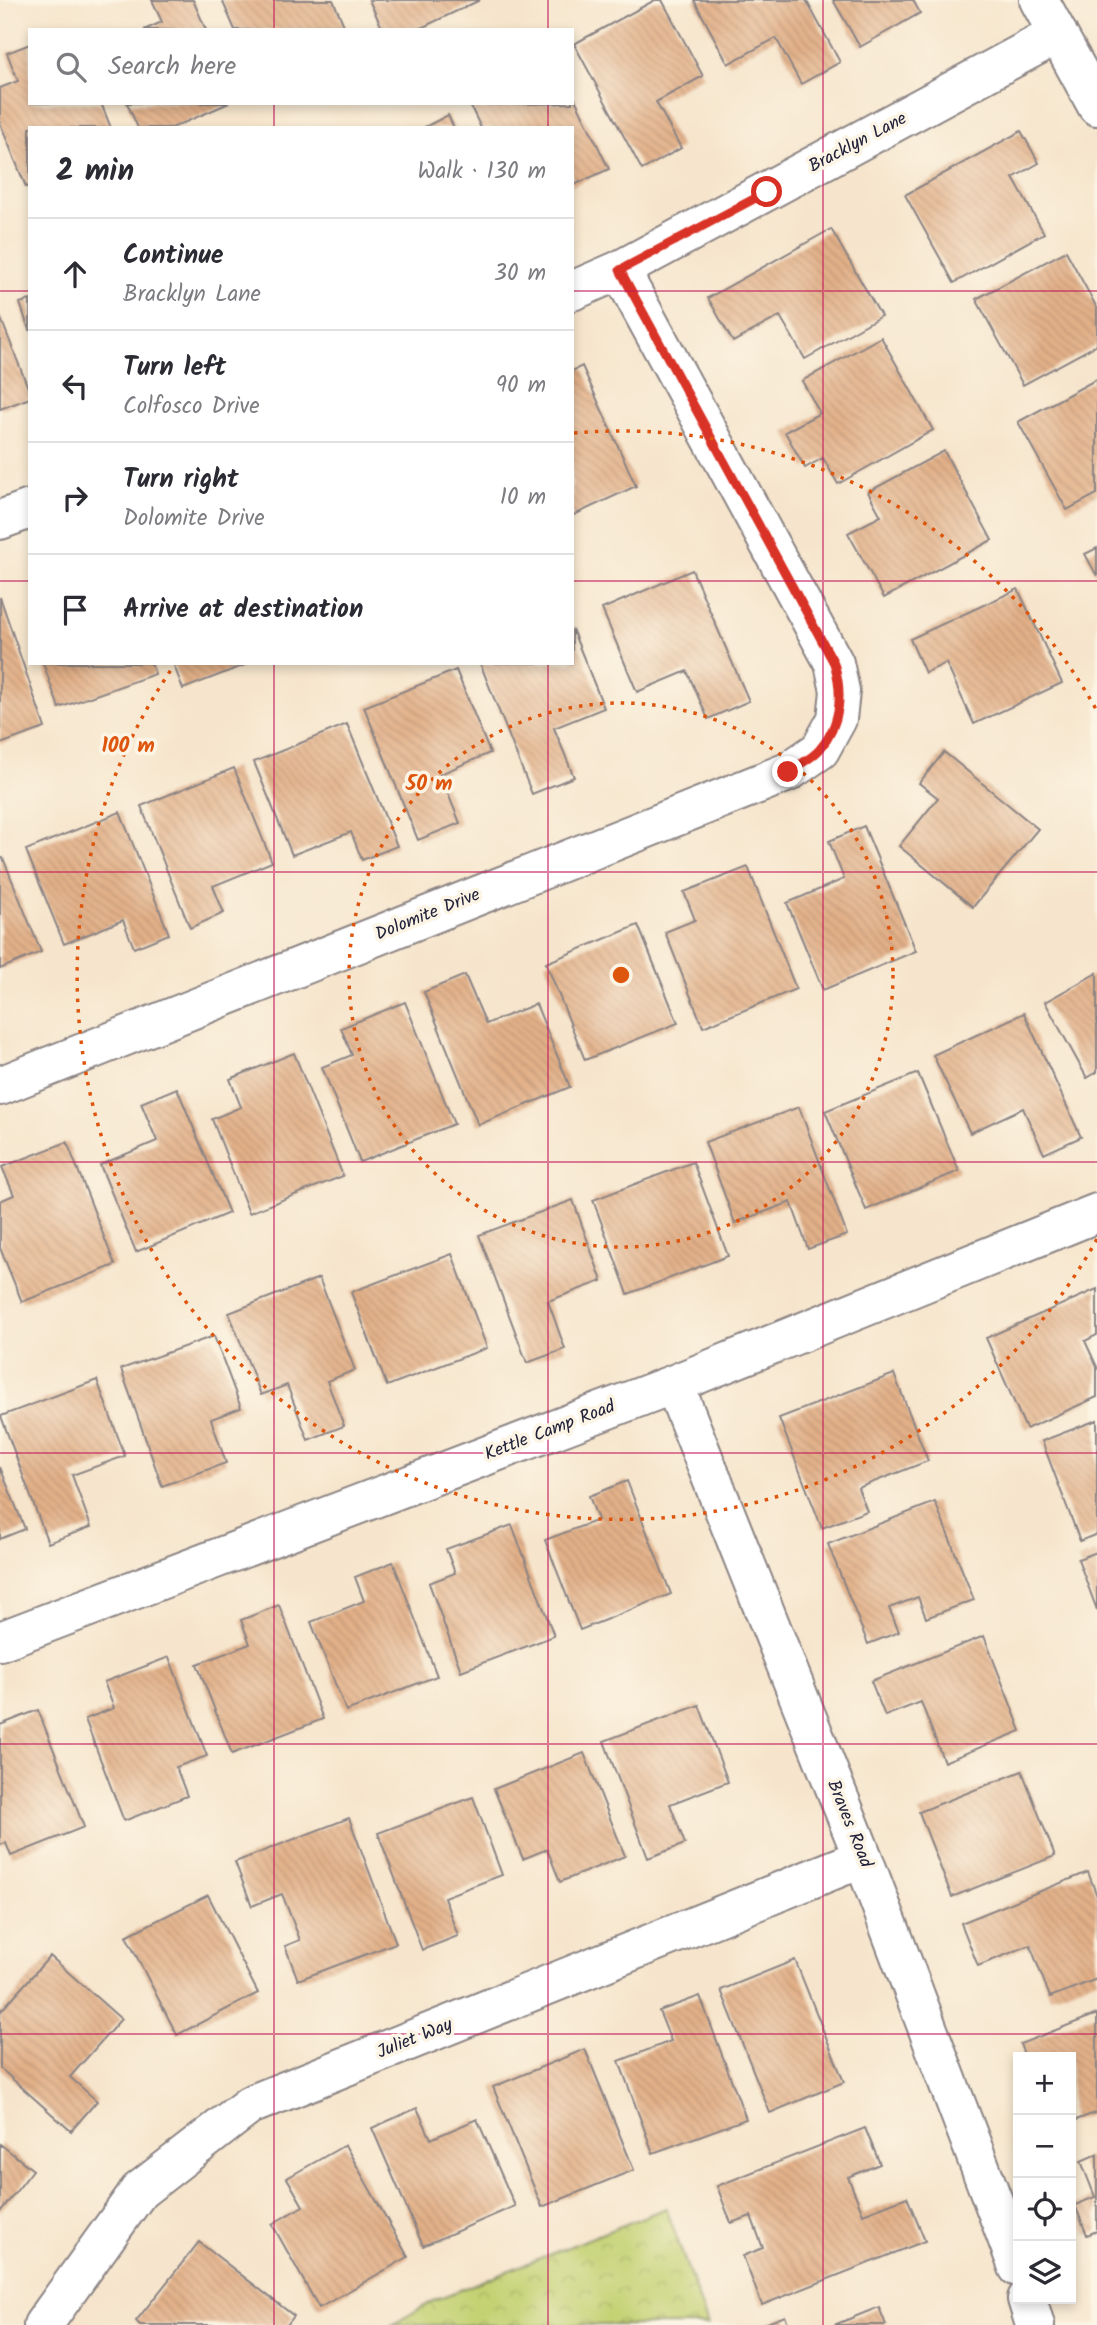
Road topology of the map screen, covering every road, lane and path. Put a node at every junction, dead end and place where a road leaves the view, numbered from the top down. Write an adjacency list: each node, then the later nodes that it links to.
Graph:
1 (1039, 0): 2 (street)
2 (1058, 34): 3 (street); 4 (street, Bracklyn Lane)
3 (1097, 106)
4 (620, 270): 5 (street, Bracklyn Lane); 8 (street, Dolomite Drive)
5 (574, 290)
6 (28, 510): 7 (street)
7 (0, 520)
8 (0, 1086)
9 (1097, 1213): 10 (street, Kettle Camp Road)
10 (674, 1384): 11 (street, Kettle Camp Road); 12 (street, Braves Road)
11 (0, 1641)
12 (863, 1858): 13 (street, Braves Road); 15 (street, Juliet Way)
13 (1013, 2254)
14 (1029, 2304): 16 (street)
15 (43, 2325)
16 (1035, 2325)

